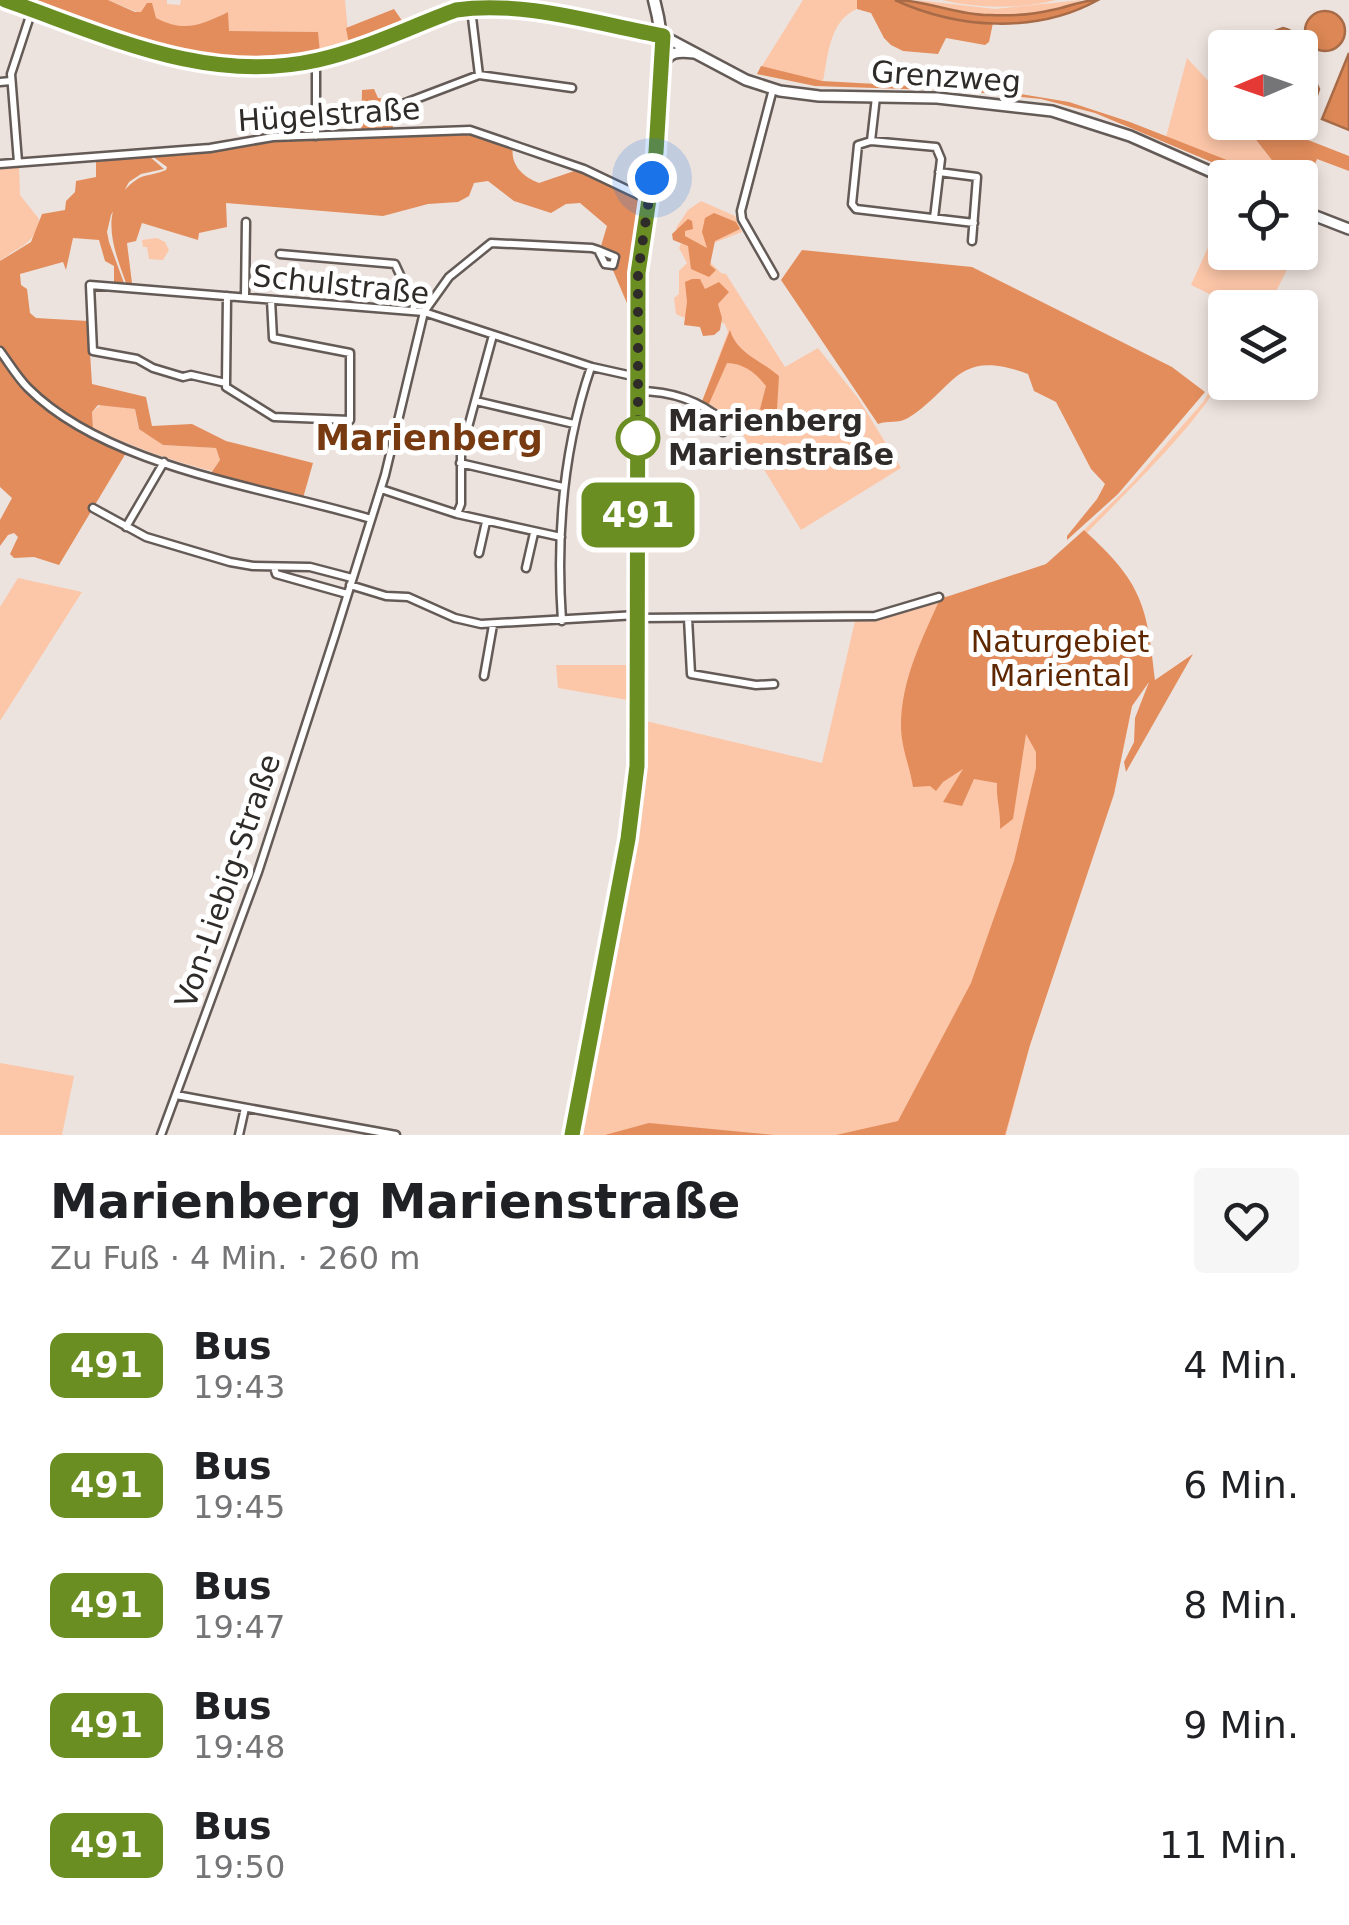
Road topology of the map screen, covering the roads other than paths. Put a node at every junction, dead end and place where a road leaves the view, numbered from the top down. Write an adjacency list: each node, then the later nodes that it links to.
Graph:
1 (6, 0): 4 (street)
2 (654, 0): 5 (main road)
3 (471, 8): 5 (street, Grenzweg); 7 (street); 9 (street)
4 (32, 10): 7 (street); 10 (street)
5 (663, 36): 6 (street, Grenzweg); 8 (main road)
6 (698, 54): 8 (street); 13 (street, Grenzweg)
7 (316, 60): 16 (street)
8 (662, 70): 22 (main road)
9 (479, 76): 12 (street); 15 (street)
10 (11, 80): 11 (street); 18 (street)
11 (0, 82)
12 (572, 88)
13 (773, 89): 14 (street, Grenzweg); 31 (street)
14 (876, 96): 17 (street); 20 (street, Grenzweg)
15 (400, 104)
16 (316, 136): 18 (street, Hügelstraße); 22 (street, Hügelstraße)
17 (871, 141): 21 (street); 24 (street)
18 (18, 162): 19 (street, Hügelstraße)
19 (0, 164)
20 (1208, 170)
21 (939, 172): 24 (street); 25 (street)
22 (648, 200): 40 (main road)
23 (1318, 217): 27 (street)
24 (934, 218): 25 (street)
25 (974, 223): 28 (street)
26 (243, 228): 33 (street)
27 (1349, 229)
28 (972, 241)
29 (598, 250): 36 (street)
30 (280, 254): 35 (street)
31 (774, 275)
32 (228, 296): 33 (street, Schulstraße); 41 (street); 41 (street, Schulstraße)
33 (245, 297): 34 (street, Schulstraße)
34 (271, 300): 35 (street, Schulstraße); 41 (street)
35 (414, 311): 36 (street, Schulstraße)
36 (424, 312): 37 (street, Schulstraße); 49 (street, Von-Liebig-Straße)
37 (493, 335): 39 (street, Schulstraße); 43 (street)
38 (0, 351): 46 (street)
39 (591, 367): 40 (street, Schulstraße); 44 (street)
40 (638, 377): 42 (main road)
41 (226, 383)
42 (638, 391): 45 (street); 62 (main road)
43 (476, 401): 44 (street); 47 (street)
44 (574, 424): 48 (street)
45 (723, 432)
46 (164, 462): 52 (street); 54 (street)
47 (460, 462): 48 (street); 51 (street)
48 (563, 487): 56 (street)
49 (380, 489): 51 (street); 52 (street, Von-Liebig-Straße)
50 (93, 508): 54 (street)
51 (458, 514): 53 (street)
52 (371, 519): 60 (street, Von-Liebig-Straße)
53 (486, 522): 55 (street); 57 (street)
54 (126, 527): 58 (street)
55 (534, 533): 56 (street); 59 (street)
56 (561, 538): 64 (street)
57 (478, 553)
58 (274, 567): 60 (street); 60 (street)
59 (526, 568)
60 (350, 586): 65 (street); 68 (street, Von-Liebig-Straße)
61 (939, 597): 63 (street)
62 (638, 616): 63 (street); 64 (street); 75 (main road)
63 (688, 618): 67 (street)
64 (562, 621): 65 (street)
65 (493, 625): 66 (street)
66 (484, 676)
67 (774, 684)
68 (176, 1094): 69 (street); 71 (street, Von-Liebig-Straße)
69 (245, 1108): 70 (street); 72 (street)
70 (316, 1121): 73 (street); 74 (street)
71 (161, 1135)
72 (240, 1135)
73 (313, 1135)
74 (396, 1135)
75 (572, 1135)

